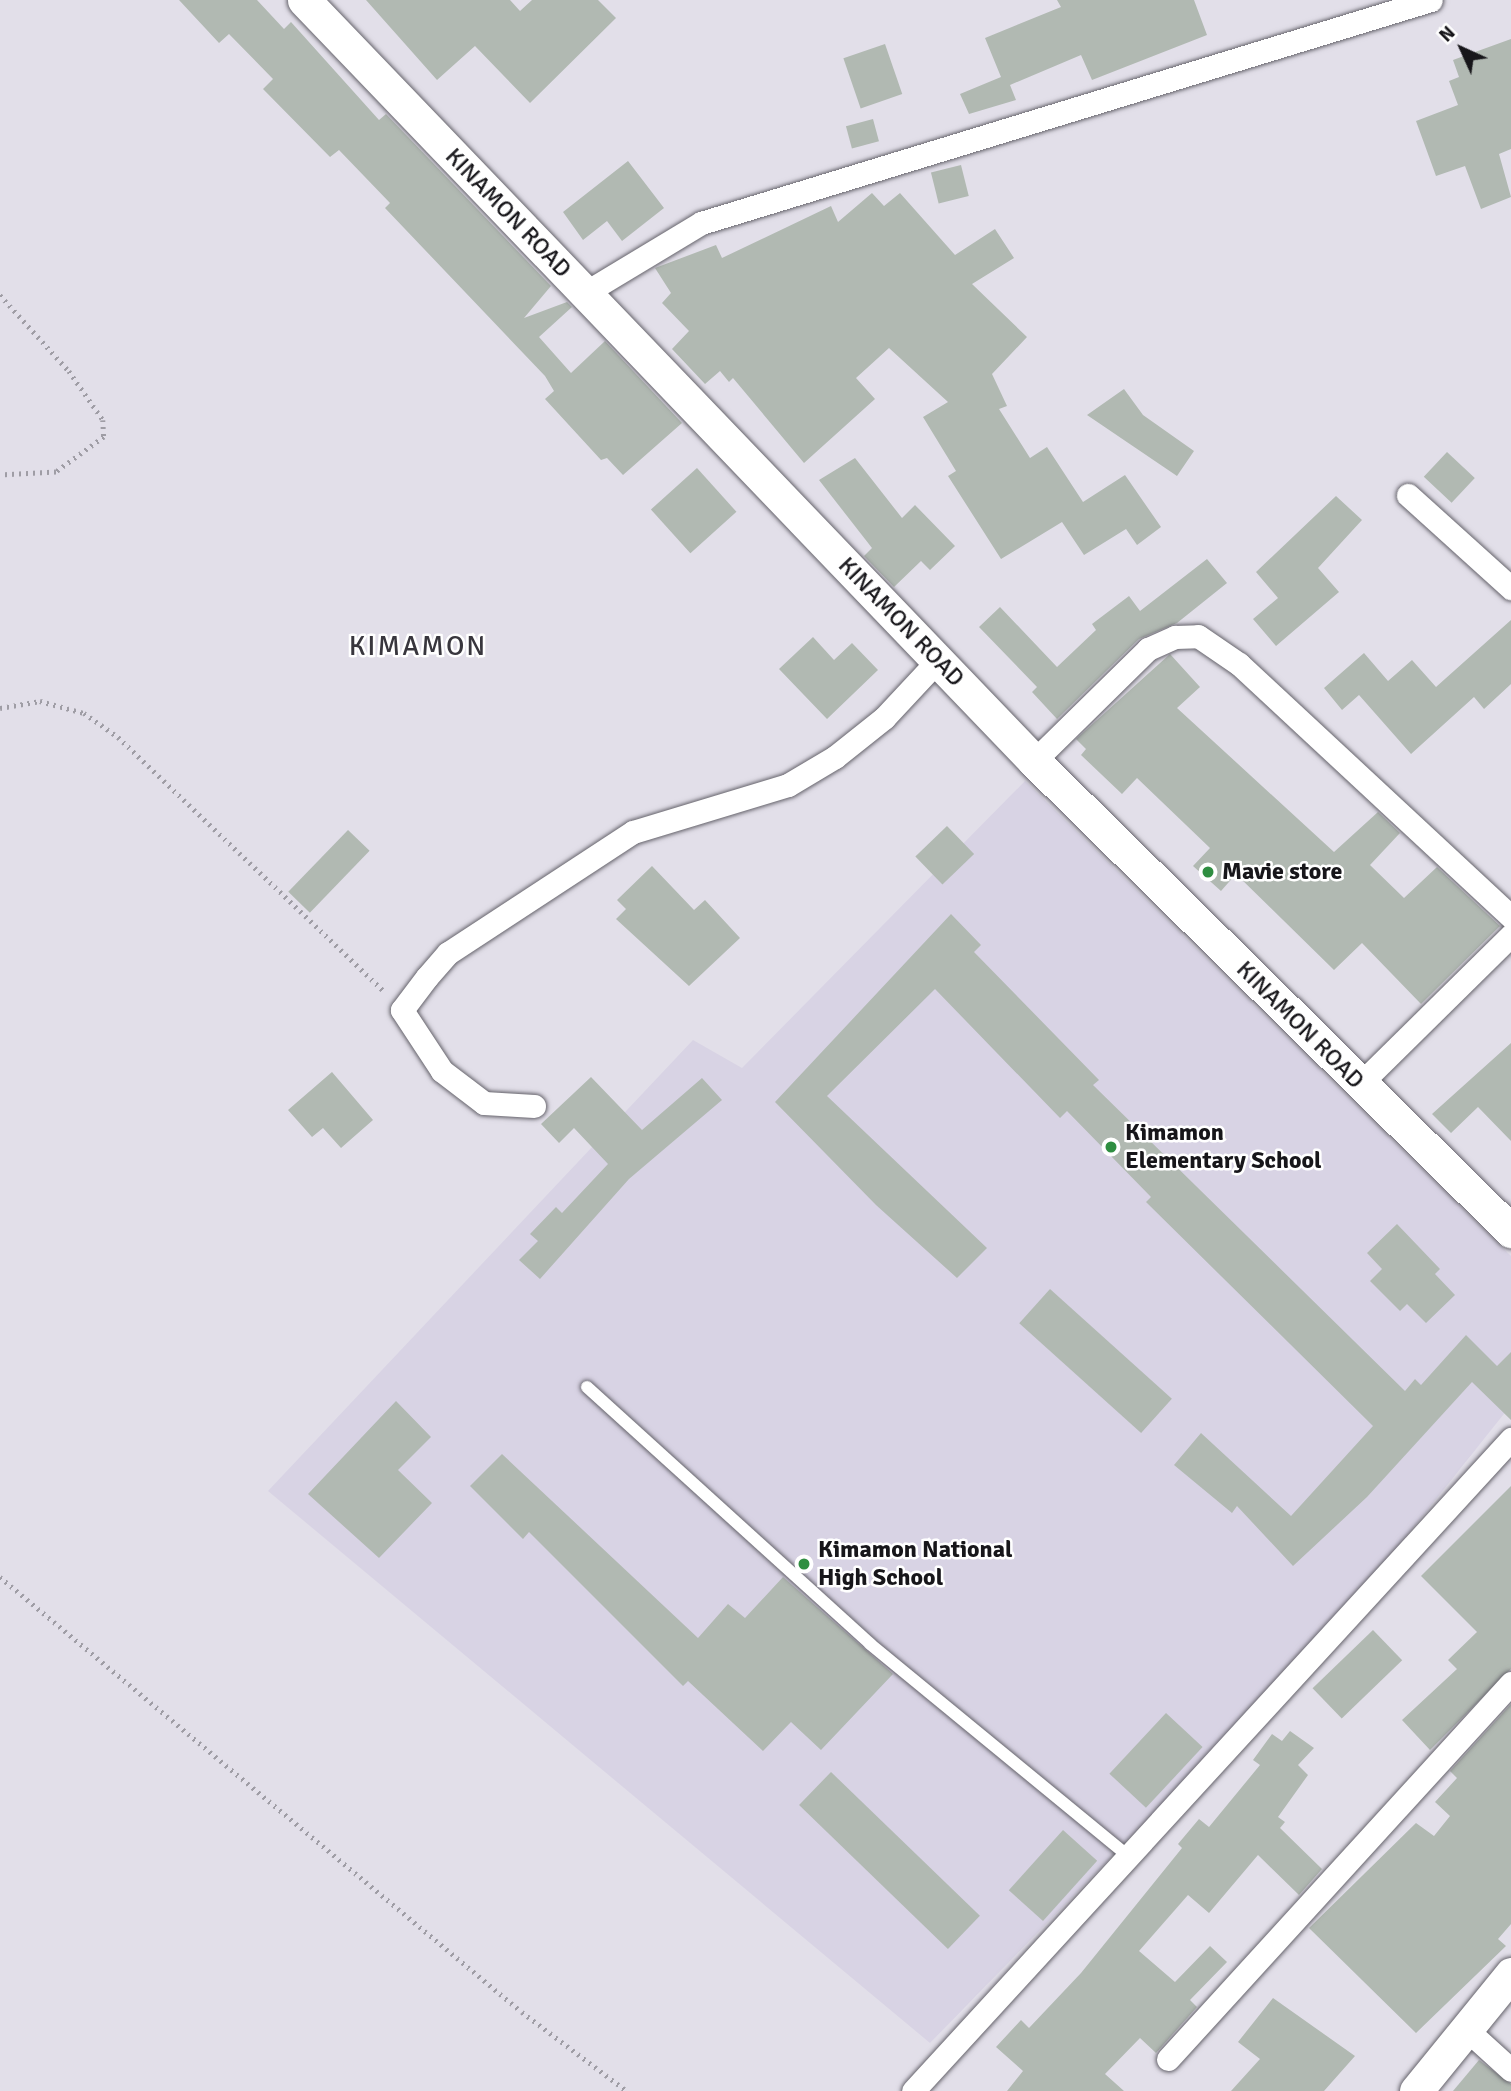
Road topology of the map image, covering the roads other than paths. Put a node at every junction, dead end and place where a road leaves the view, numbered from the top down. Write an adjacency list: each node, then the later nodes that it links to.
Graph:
1 (304, 0): 3 (street, KINAMON ROAD)
2 (1431, 0): 3 (street)
3 (585, 293): 6 (street, KINAMON ROAD)
4 (1408, 495): 5 (street)
5 (1511, 588)
6 (938, 660): 7 (street, KINAMON ROAD); 11 (street)
7 (1034, 761): 8 (street); 10 (street, KINAMON ROAD)
8 (1511, 917)
9 (1511, 934): 10 (street)
10 (1360, 1084): 12 (street, KINAMON ROAD)
11 (534, 1107)
12 (1511, 1231)
13 (587, 1387): 16 (lane)
14 (1511, 1438): 16 (street)
15 (1511, 1683): 19 (street)
16 (1127, 1855): 21 (street)
17 (1511, 1974): 18 (street)
18 (1466, 2029): 20 (street); 22 (street)
19 (1168, 2059)
20 (1511, 2070)
21 (914, 2091)
22 (1416, 2091)

